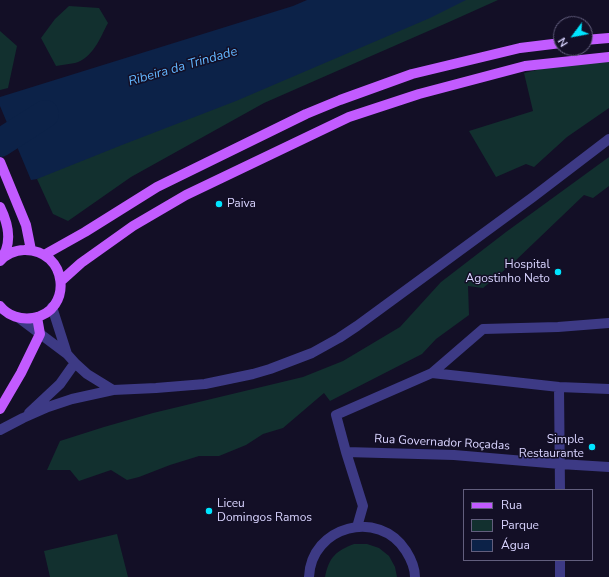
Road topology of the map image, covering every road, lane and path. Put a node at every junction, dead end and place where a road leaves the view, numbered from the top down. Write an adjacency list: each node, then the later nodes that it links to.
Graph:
1 (609, 38): 2 (main road)
2 (593, 39)
3 (553, 44): 9 (main road)
4 (609, 57): 11 (main road)
5 (609, 139): 23 (street)
6 (0, 162): 8 (main road)
7 (0, 207): 10 (main road)
8 (31, 250): 9 (main road); 10 (main road)
9 (44, 255): 11 (main road)
10 (0, 261)
11 (61, 281): 13 (main road)
12 (0, 306): 15 (main road)
13 (52, 307): 14 (main road); 18 (street)
14 (37, 317): 15 (main road); 17 (main road)
15 (19, 318): 17 (street)
16 (609, 323): 20 (street)
17 (40, 334): 18 (street); 24 (main road)
18 (66, 354): 19 (street)
19 (76, 364): 23 (street); 25 (street)
20 (432, 373): 21 (street); 27 (street)
21 (559, 387): 22 (street); 28 (street)
22 (609, 389)
23 (113, 390): 25 (street)
24 (0, 409)
25 (23, 418): 26 (street)
26 (0, 430)
27 (346, 452): 28 (street, Rua Governador Roçadas); 31 (street)
28 (560, 464): 29 (street, Rua Governador Roçadas); 30 (street)
29 (609, 467)
30 (560, 489)
31 (357, 527): 33 (street); 34 (street)
32 (560, 561): 35 (street)
33 (309, 577)
34 (415, 577)
35 (560, 577)

